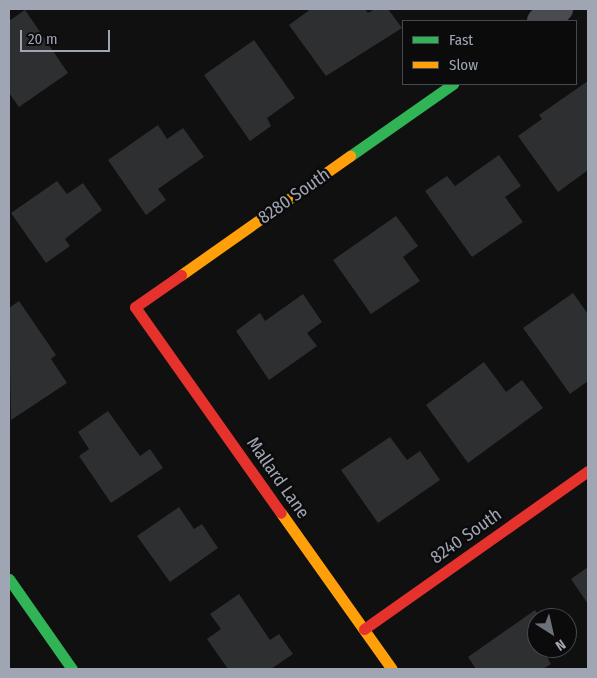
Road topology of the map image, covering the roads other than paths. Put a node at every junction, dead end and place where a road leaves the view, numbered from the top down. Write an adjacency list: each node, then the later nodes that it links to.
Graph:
1 (559, 9): 2 (street)
2 (543, 20)
3 (452, 85): 4 (main road, 8280 South)
4 (135, 307): 7 (main road, Mallard Lane)
5 (588, 471): 7 (main road, 8240 South)
6 (9, 579): 8 (main road)
7 (364, 629): 9 (main road, Mallard Lane)
8 (72, 669)
9 (392, 669)

